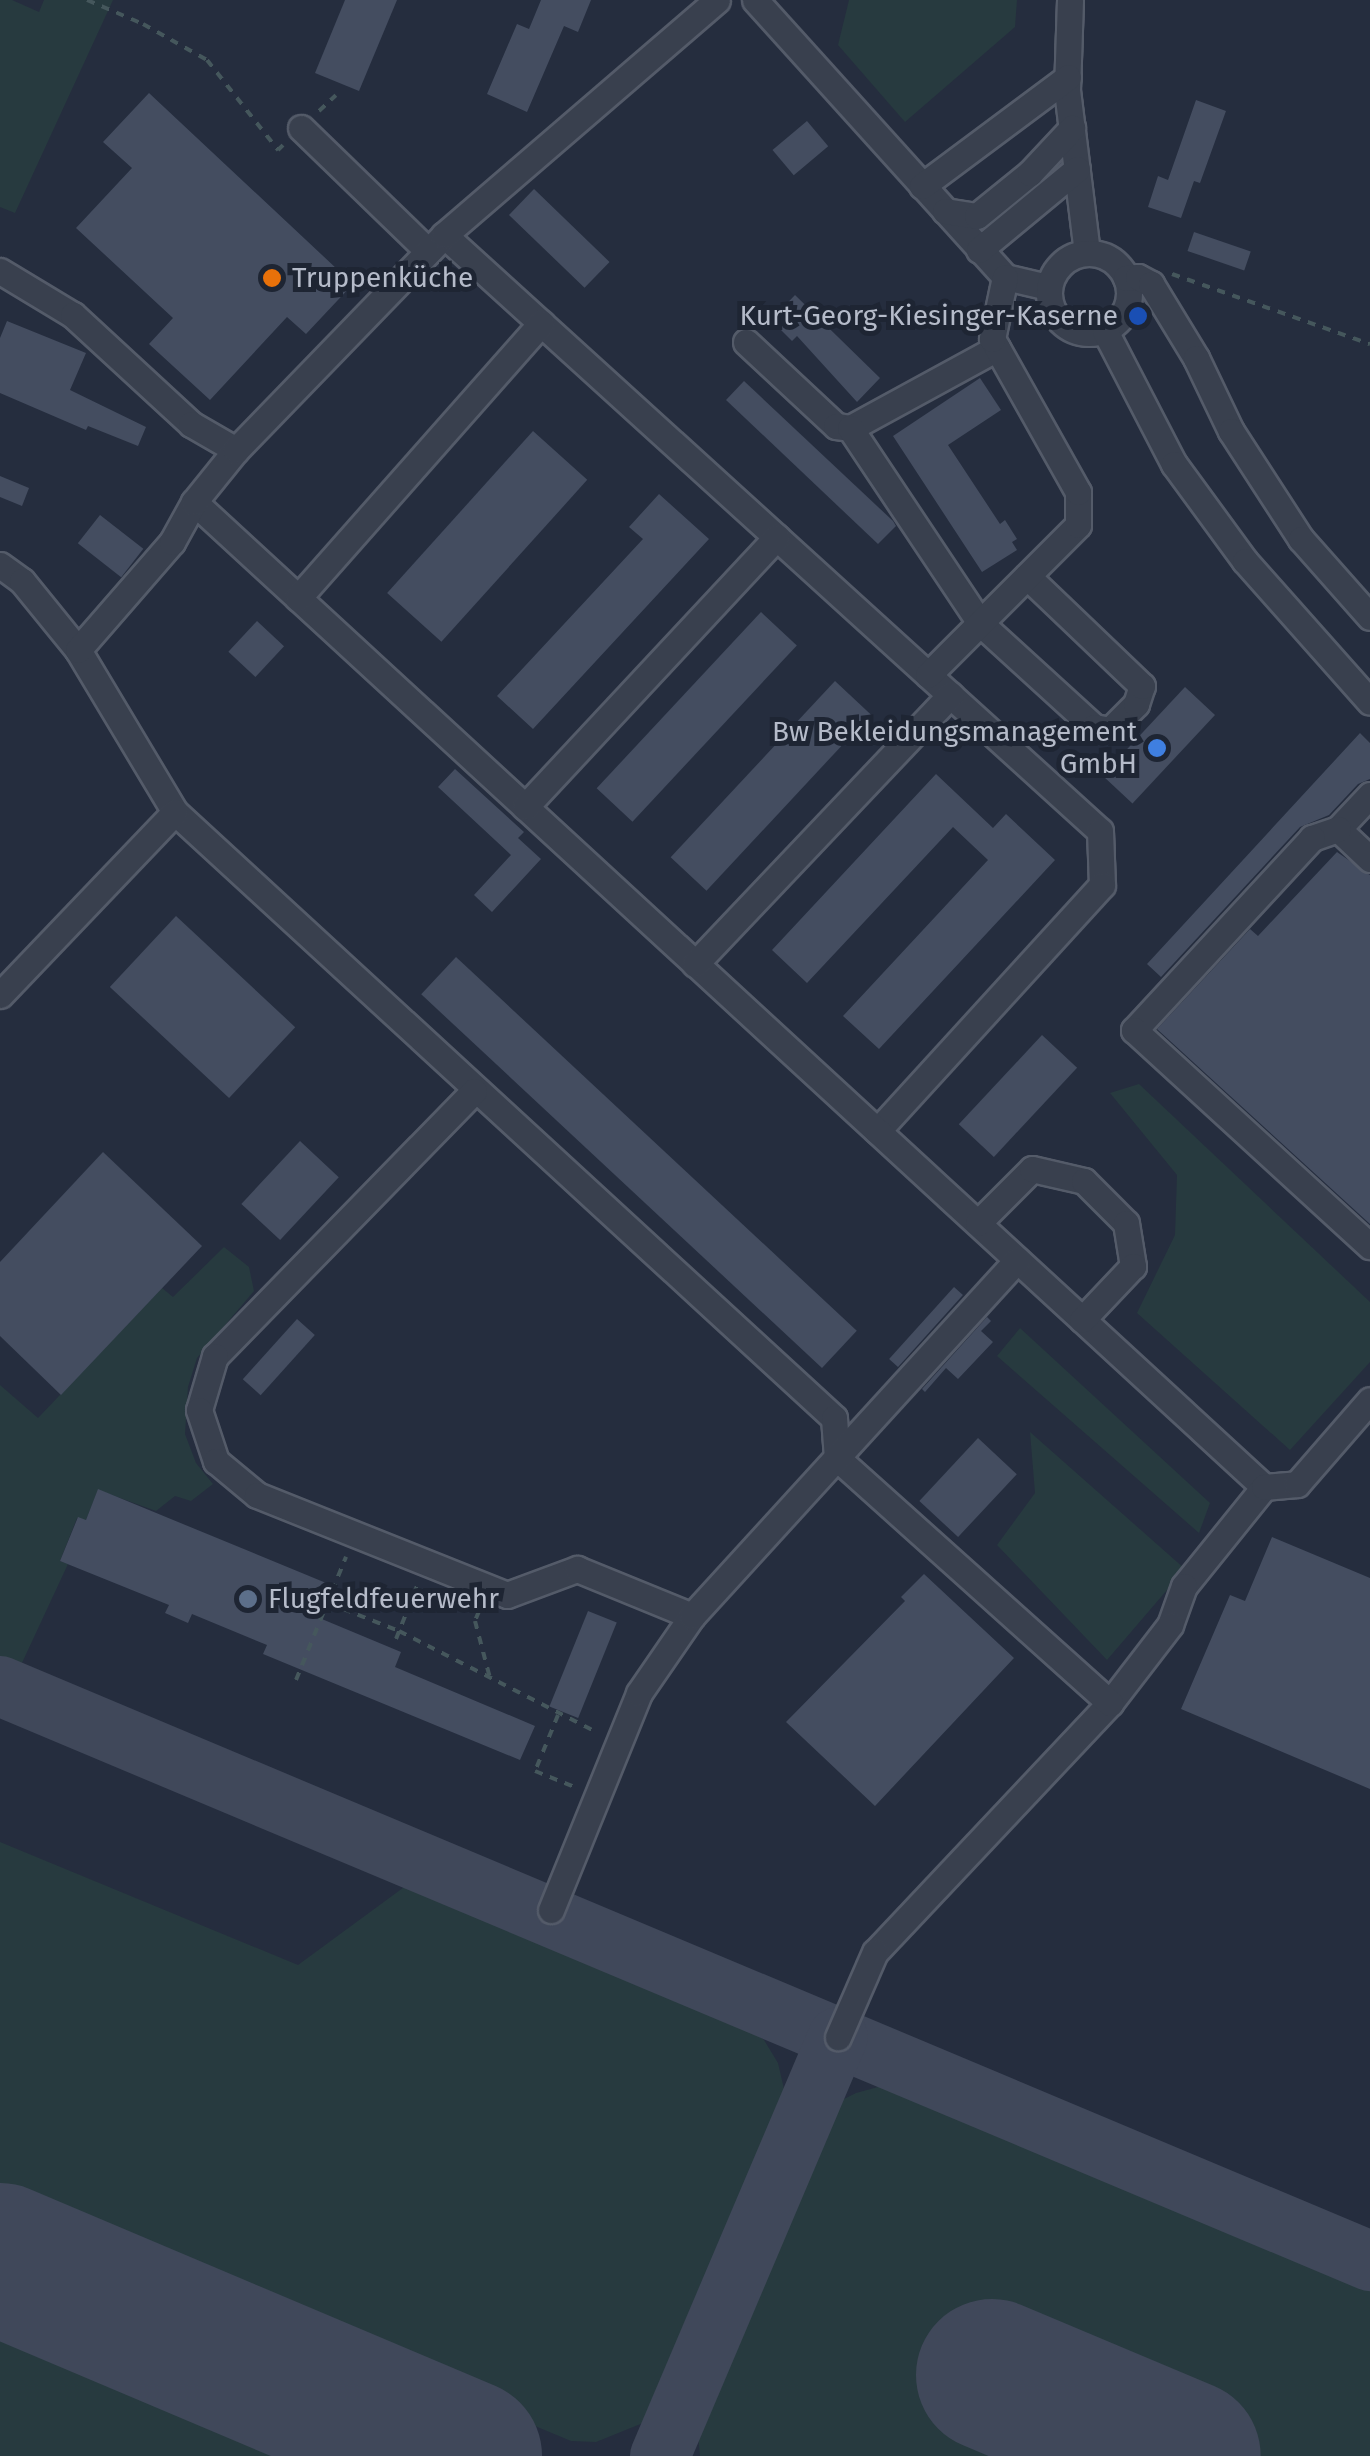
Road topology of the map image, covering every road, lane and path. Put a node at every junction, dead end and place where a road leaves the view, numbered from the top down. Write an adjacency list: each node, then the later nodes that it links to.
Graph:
1 (88, 0): 7 (path)
2 (717, 0): 12 (street)
3 (755, 0): 10 (street)
4 (1070, 0): 5 (street)
5 (1068, 77): 8 (street); 10 (street)
6 (336, 95): 7 (path)
7 (301, 128): 12 (street)
8 (1072, 128): 9 (street); 11 (street)
9 (1077, 168): 13 (street); 14 (street)
10 (922, 186): 11 (street)
11 (944, 211): 13 (street)
12 (436, 243): 19 (street); 25 (street)
13 (980, 250): 16 (street)
14 (1087, 252): 17 (street); 18 (street)
15 (0, 271): 25 (street)
16 (1005, 277): 18 (street); 23 (street)
17 (1132, 278): 20 (street); 22 (path); 31 (street)
18 (1048, 287): 20 (street)
19 (541, 323): 27 (street); 30 (street)
20 (1105, 330): 35 (street)
21 (746, 342): 24 (street)
22 (1370, 344)
23 (997, 348): 24 (street); 29 (street)
24 (850, 428): 32 (street)
25 (236, 450): 26 (street)
26 (194, 502): 30 (street); 33 (street)
27 (777, 538): 34 (street); 38 (street)
28 (0, 566): 33 (street)
29 (1027, 576): 32 (street); 32 (street)
30 (298, 598): 38 (street)
31 (1370, 616)
32 (980, 623): 34 (street)
33 (78, 650): 39 (street)
34 (928, 675): 36 (street)
35 (1364, 684)
36 (950, 695): 42 (street); 45 (street)
37 (1370, 794): 40 (street)
38 (525, 807): 42 (street)
39 (176, 812): 43 (street); 44 (street)
40 (1338, 829): 41 (street); 47 (street)
41 (1370, 859)
42 (696, 964): 45 (street)
43 (0, 996)
44 (474, 1091): 51 (street); 53 (street)
45 (877, 1131): 46 (street)
46 (978, 1224): 48 (street); 49 (street)
47 (1370, 1246)
48 (1017, 1260): 49 (street); 51 (street)
49 (1082, 1320): 52 (street)
50 (1370, 1400): 52 (street)
51 (837, 1458): 57 (street); 62 (street)
52 (1264, 1487): 62 (street)
53 (355, 1534): 54 (street); 56 (path)
54 (426, 1562): 55 (street); 58 (path)
55 (489, 1588): 57 (street); 61 (path)
56 (328, 1603): 58 (path); 60 (path)
57 (692, 1616): 64 (street)
58 (399, 1631): 59 (path); 61 (path)
59 (396, 1640)
60 (296, 1680)
61 (491, 1681): 63 (path)
62 (1110, 1703): 67 (street)
63 (558, 1715): 64 (path); 65 (path)
64 (619, 1742): 65 (street)
65 (597, 1797): 66 (street)
66 (551, 1910)
67 (838, 2038)

